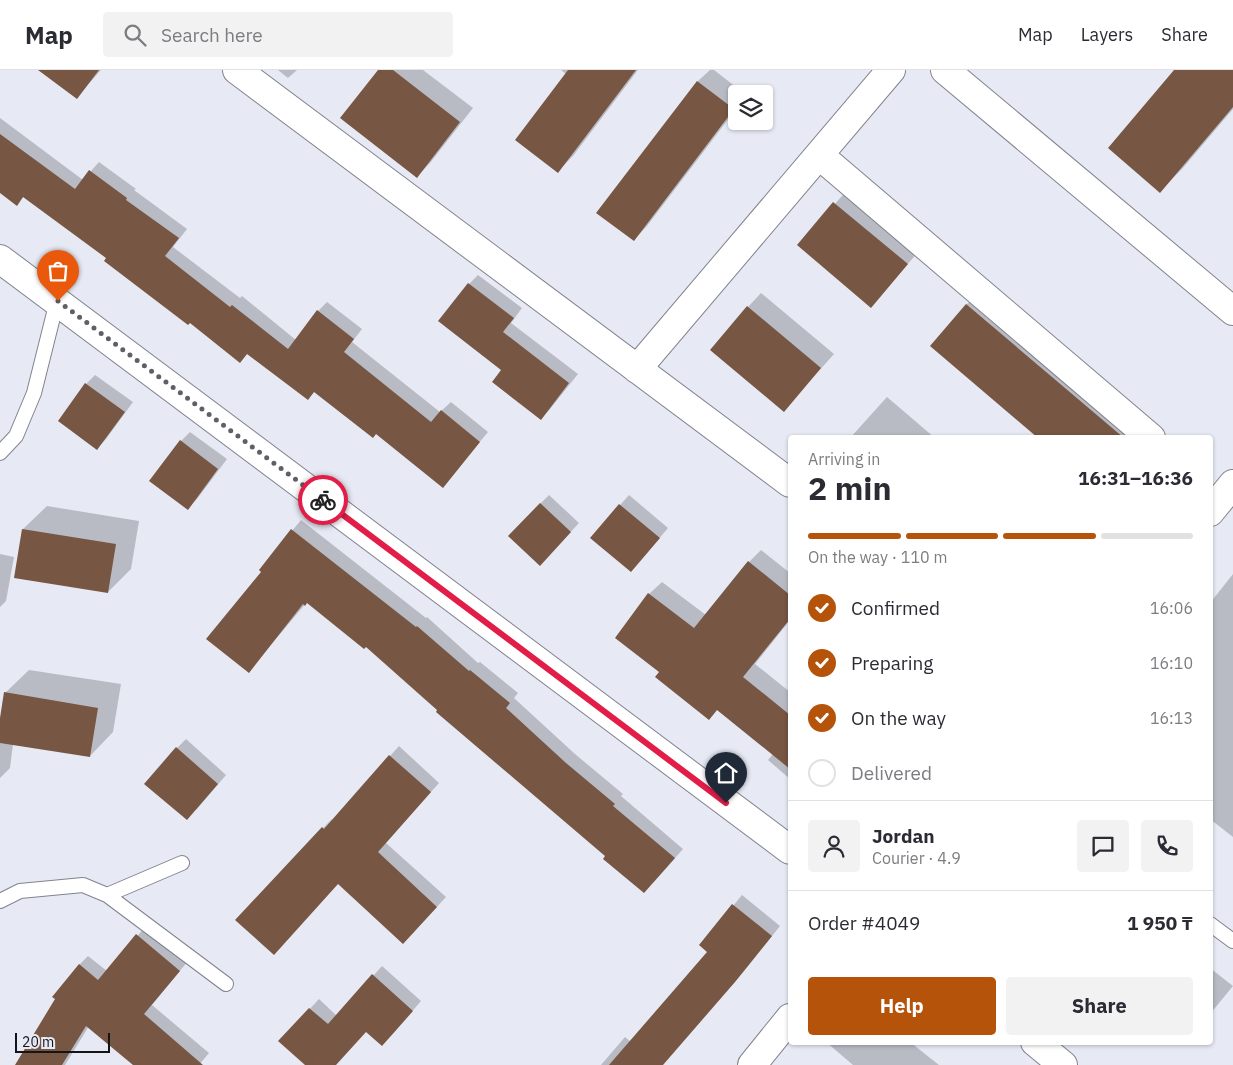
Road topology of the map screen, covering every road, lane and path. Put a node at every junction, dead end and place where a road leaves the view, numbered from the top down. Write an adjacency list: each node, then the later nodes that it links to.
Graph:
1 (237, 70): 8 (street)
2 (891, 70): 4 (street)
3 (945, 70): 7 (street)
4 (819, 155): 8 (street); 9 (street)
5 (0, 258): 6 (street)
6 (58, 301): 10 (lane); 12 (street)
7 (1233, 311)
8 (637, 369): 11 (street)
9 (1147, 435)
10 (0, 453)
11 (788, 482)
12 (788, 848)
13 (182, 863): 14 (lane)
14 (107, 895): 15 (lane); 18 (lane)
15 (0, 901)
16 (1213, 926): 17 (lane)
17 (1233, 941)
18 (226, 984)
19 (788, 1020): 21 (street)
20 (1039, 1045): 22 (street)
21 (752, 1065)
22 (1063, 1065)

